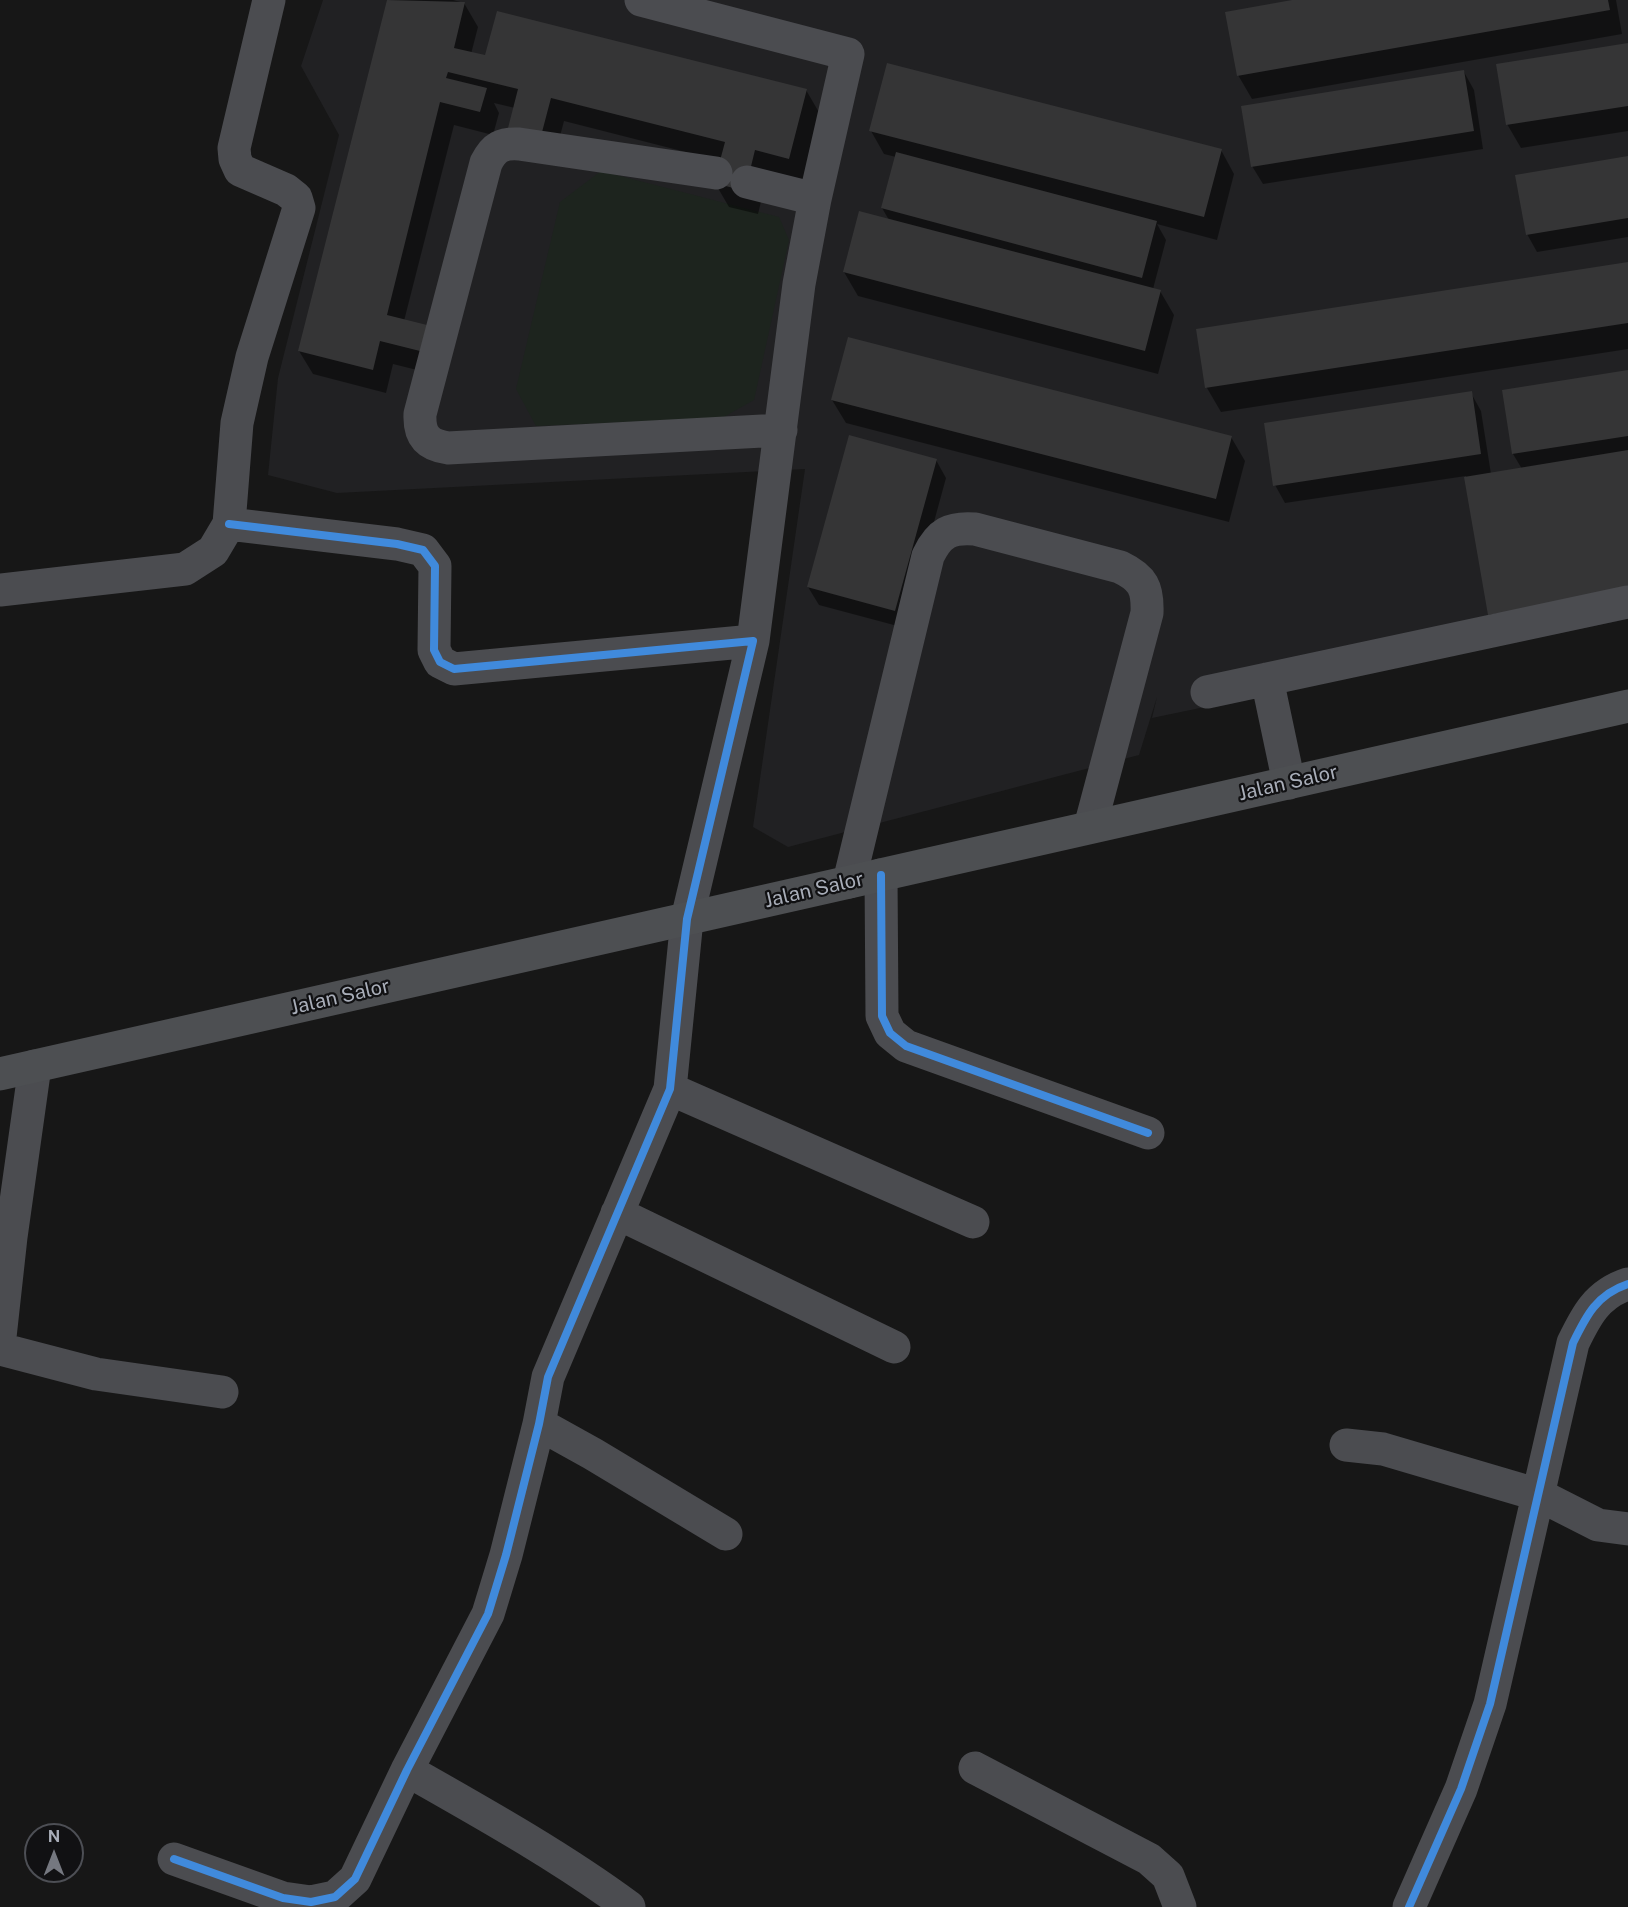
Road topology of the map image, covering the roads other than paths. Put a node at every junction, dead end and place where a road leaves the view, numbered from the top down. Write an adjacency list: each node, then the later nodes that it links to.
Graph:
1 (269, 0): 5 (street)
2 (641, 0): 3 (street)
3 (815, 199): 4 (street); 4 (street)
4 (781, 430): 8 (street)
5 (229, 524): 6 (street); 8 (street)
6 (0, 590)
7 (1628, 602): 9 (street)
8 (753, 641): 15 (street)
9 (1267, 679): 10 (street); 12 (street)
10 (1207, 692)
11 (1628, 706): 12 (main road, Jalan Salor)
12 (1289, 783): 13 (main road, Jalan Salor)
13 (1090, 828): 14 (main road, Jalan Salor); 14 (street)
14 (865, 879): 15 (main road, Jalan Salor); 19 (street)
15 (687, 919): 16 (main road, Jalan Salor); 18 (street)
16 (35, 1066): 17 (main road, Jalan Salor); 23 (street)
17 (0, 1074)
18 (670, 1089): 20 (street); 21 (street)
19 (1148, 1133)
20 (617, 1213): 24 (street); 27 (street)
21 (974, 1222)
22 (1628, 1284): 29 (street)
23 (0, 1337)
24 (894, 1347)
25 (0, 1350): 26 (street)
26 (222, 1392)
27 (539, 1424): 31 (street); 33 (street)
28 (1346, 1445): 29 (street)
29 (1539, 1495): 30 (street); 37 (street)
30 (1628, 1529)
31 (726, 1534)
32 (975, 1768): 36 (street)
33 (407, 1770): 34 (street); 35 (street)
34 (174, 1859)
35 (629, 1907)
36 (1180, 1907)
37 (1409, 1907)

